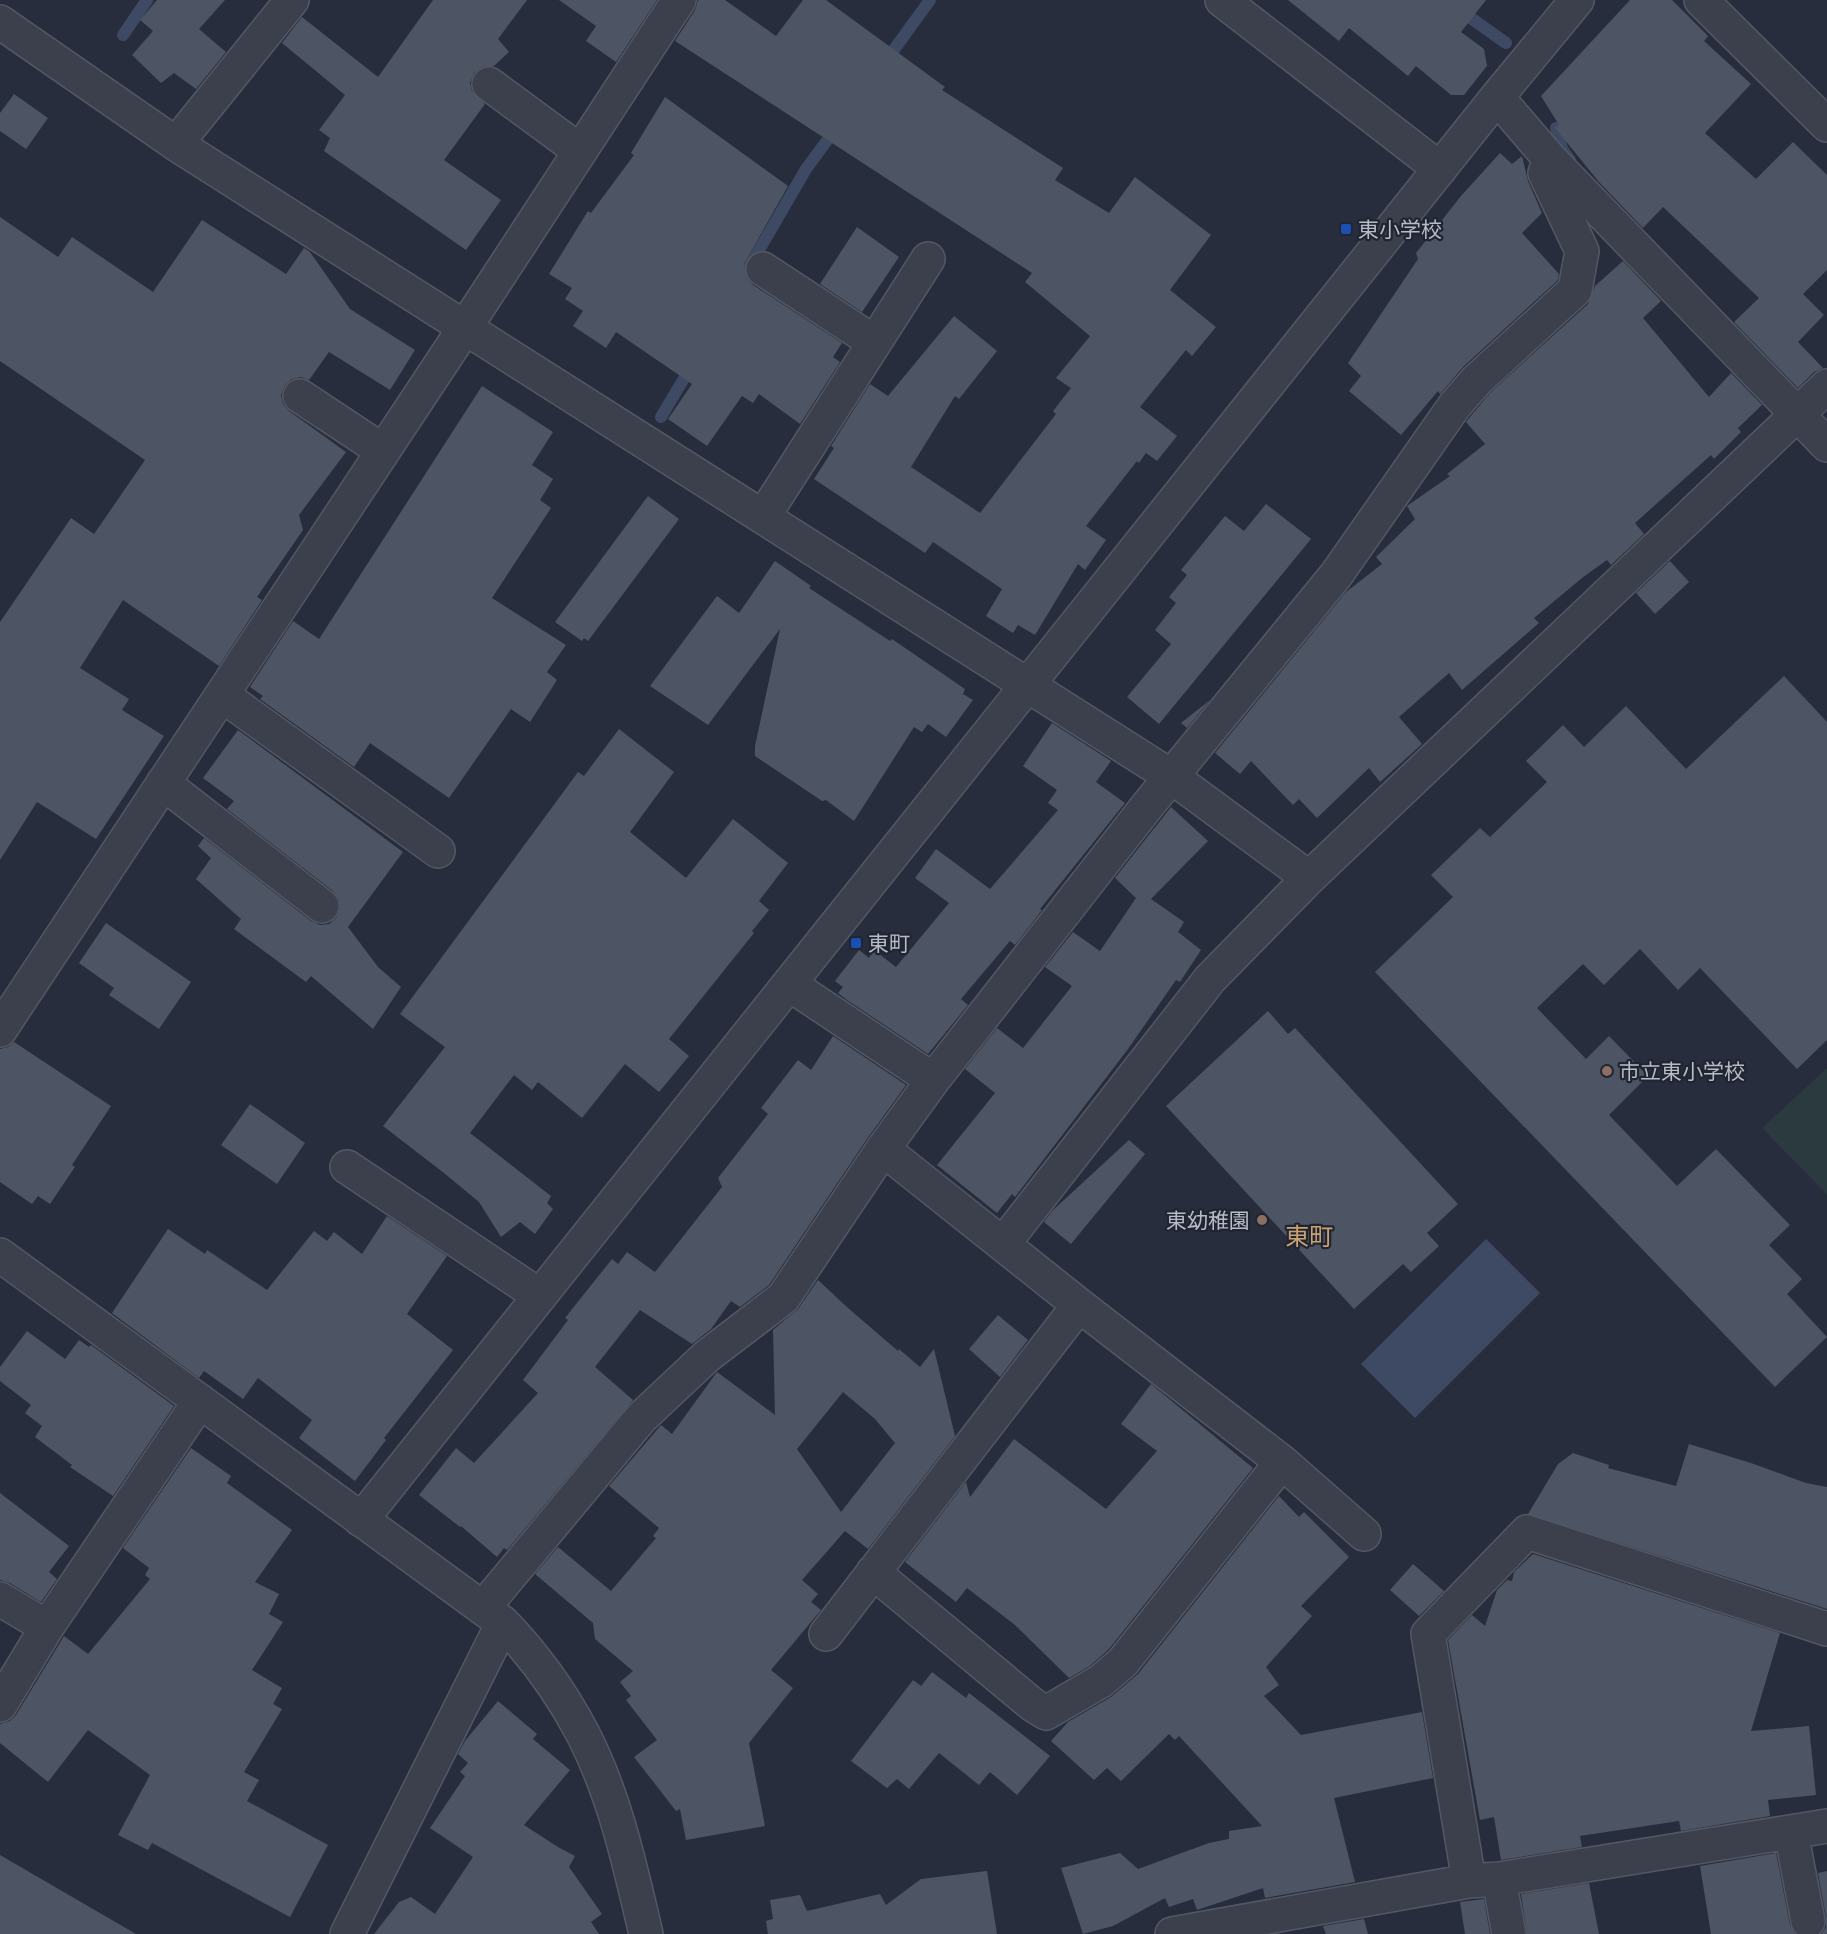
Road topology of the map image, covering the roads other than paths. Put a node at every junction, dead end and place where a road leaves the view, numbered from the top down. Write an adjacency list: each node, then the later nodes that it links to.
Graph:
1 (292, 0): 10 (street)
2 (679, 0): 11 (street)
3 (1222, 0): 13 (street)
4 (1577, 0): 8 (street)
5 (1701, 0): 9 (street)
6 (0, 22): 10 (street)
7 (489, 84): 11 (street)
8 (1497, 97): 12 (street); 13 (street)
9 (1827, 125)
10 (176, 144): 16 (street)
11 (580, 152): 16 (street)
12 (1550, 159): 20 (street); 26 (street)
13 (1440, 169): 24 (street)
14 (928, 259): 17 (street)
15 (763, 269): 17 (street)
16 (464, 329): 22 (street); 23 (street)
17 (874, 342): 23 (street)
18 (1827, 386): 20 (street)
19 (300, 396): 22 (street)
20 (1796, 413): 21 (street); 29 (street)
21 (1827, 445)
22 (383, 451): 25 (street)
23 (763, 517): 24 (street)
24 (1028, 684): 26 (street); 31 (street)
25 (222, 695): 27 (street); 28 (street)
26 (1172, 777): 29 (street); 33 (street)
27 (164, 783): 30 (street); 32 (street)
28 (438, 851)
29 (1309, 878): 36 (street)
30 (322, 906)
31 (789, 984): 33 (street); 38 (street)
32 (0, 1030)
33 (933, 1080): 34 (street)
34 (883, 1149): 36 (street); 46 (street)
35 (347, 1167): 38 (street)
36 (1003, 1244): 39 (street)
37 (0, 1255): 40 (street)
38 (540, 1296): 42 (street)
39 (1079, 1305): 41 (street); 44 (street)
40 (200, 1401): 42 (street); 47 (street)
41 (1282, 1462): 43 (street); 44 (street)
42 (361, 1520): 46 (street)
43 (1364, 1534)
44 (873, 1572): 49 (street)
45 (0, 1599): 47 (street)
46 (493, 1616): 56 (street); 57 (street)
47 (46, 1628): 50 (street)
48 (1827, 1629): 53 (street)
49 (826, 1634)
50 (0, 1705)
51 (1827, 1826): 52 (street)
52 (1791, 1832): 53 (street); 54 (street)
53 (1484, 1880): 55 (street); 59 (street)
54 (1808, 1921)
55 (1281, 1925): 58 (street)
56 (347, 1934)
57 (646, 1934)
58 (1172, 1934)
59 (1509, 1934)

